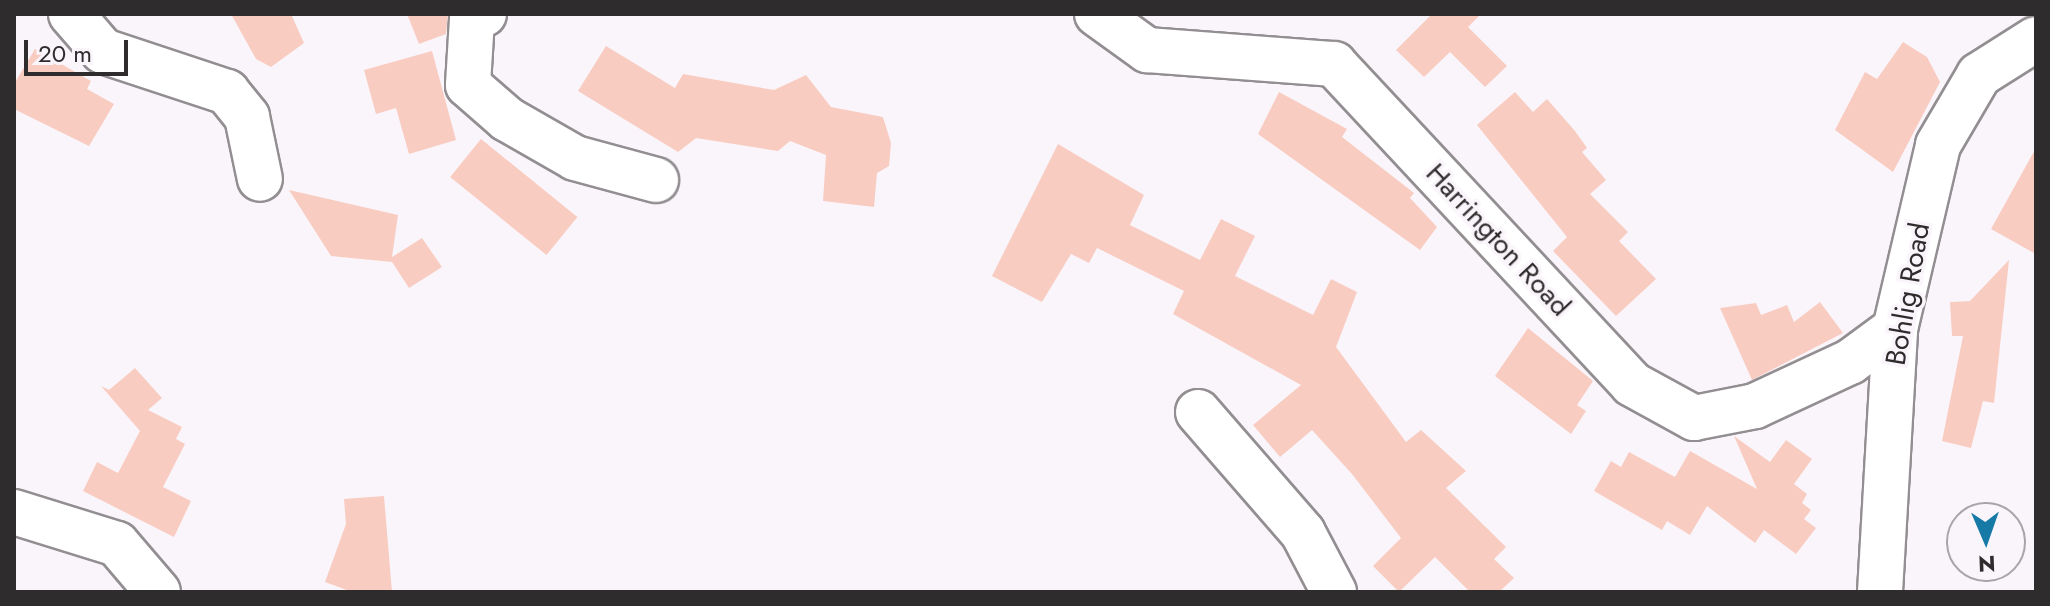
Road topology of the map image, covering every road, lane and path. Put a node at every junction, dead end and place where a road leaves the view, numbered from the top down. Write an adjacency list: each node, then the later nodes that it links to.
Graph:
1 (71, 14): 5 (street)
2 (484, 14): 6 (street)
3 (1097, 14): 7 (street, Harrington Road)
4 (2036, 39): 7 (street, Bohlig Road)
5 (260, 179)
6 (656, 180)
7 (1895, 329): 12 (street, Bohlig Road)
8 (1198, 412): 11 (street)
9 (14, 512): 10 (street)
10 (158, 592)
11 (1334, 592)
12 (1880, 592)

